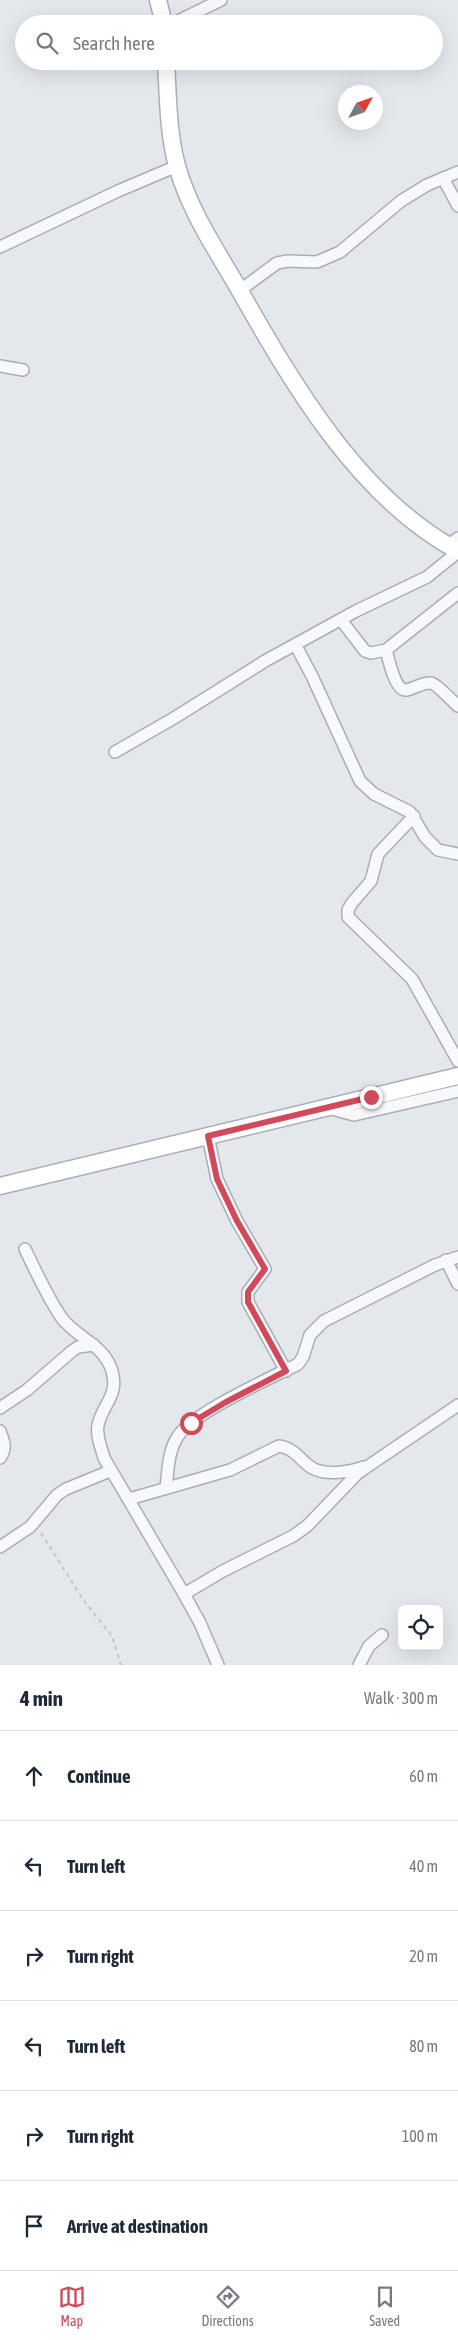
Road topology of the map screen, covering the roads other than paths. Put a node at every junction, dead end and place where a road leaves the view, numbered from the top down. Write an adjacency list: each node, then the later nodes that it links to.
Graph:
1 (158, 0): 3 (street)
2 (221, 0): 4 (street)
3 (162, 15)
4 (190, 15)
5 (167, 70): 6 (street)
6 (177, 166): 10 (street); 11 (street)
7 (458, 172): 8 (street)
8 (443, 178): 9 (street); 11 (street)
9 (458, 206)
10 (0, 247)
11 (240, 290): 14 (street)
12 (0, 366): 13 (street)
13 (23, 370)
14 (456, 547): 16 (street)
15 (458, 593): 18 (street)
16 (341, 620): 17 (street); 18 (street)
17 (296, 646): 20 (street); 21 (street)
18 (386, 650): 19 (street)
19 (458, 706)
20 (115, 752)
21 (414, 816): 22 (street); 23 (street)
22 (458, 854)
23 (458, 1061)
24 (458, 1068): 27 (street)
25 (458, 1076): 27 (street)
26 (458, 1091): 28 (street)
27 (371, 1097): 28 (street)
28 (327, 1108): 29 (street)
29 (208, 1136): 30 (street); 36 (street)
30 (0, 1186)
31 (25, 1249): 35 (street)
32 (458, 1257): 33 (street)
33 (446, 1260): 34 (street); 36 (street)
34 (458, 1284)
35 (94, 1345): 38 (street); 42 (street)
36 (286, 1371): 43 (street)
37 (458, 1405): 41 (street)
38 (0, 1408)
39 (0, 1431): 40 (street)
40 (0, 1458)
41 (371, 1465): 43 (street); 46 (street)
42 (110, 1471): 44 (street); 45 (street)
43 (166, 1488): 44 (street)
44 (129, 1499): 46 (street)
45 (0, 1547)
46 (184, 1594): 48 (street)
47 (382, 1635): 49 (street)
48 (218, 1665)
49 (359, 1665)

